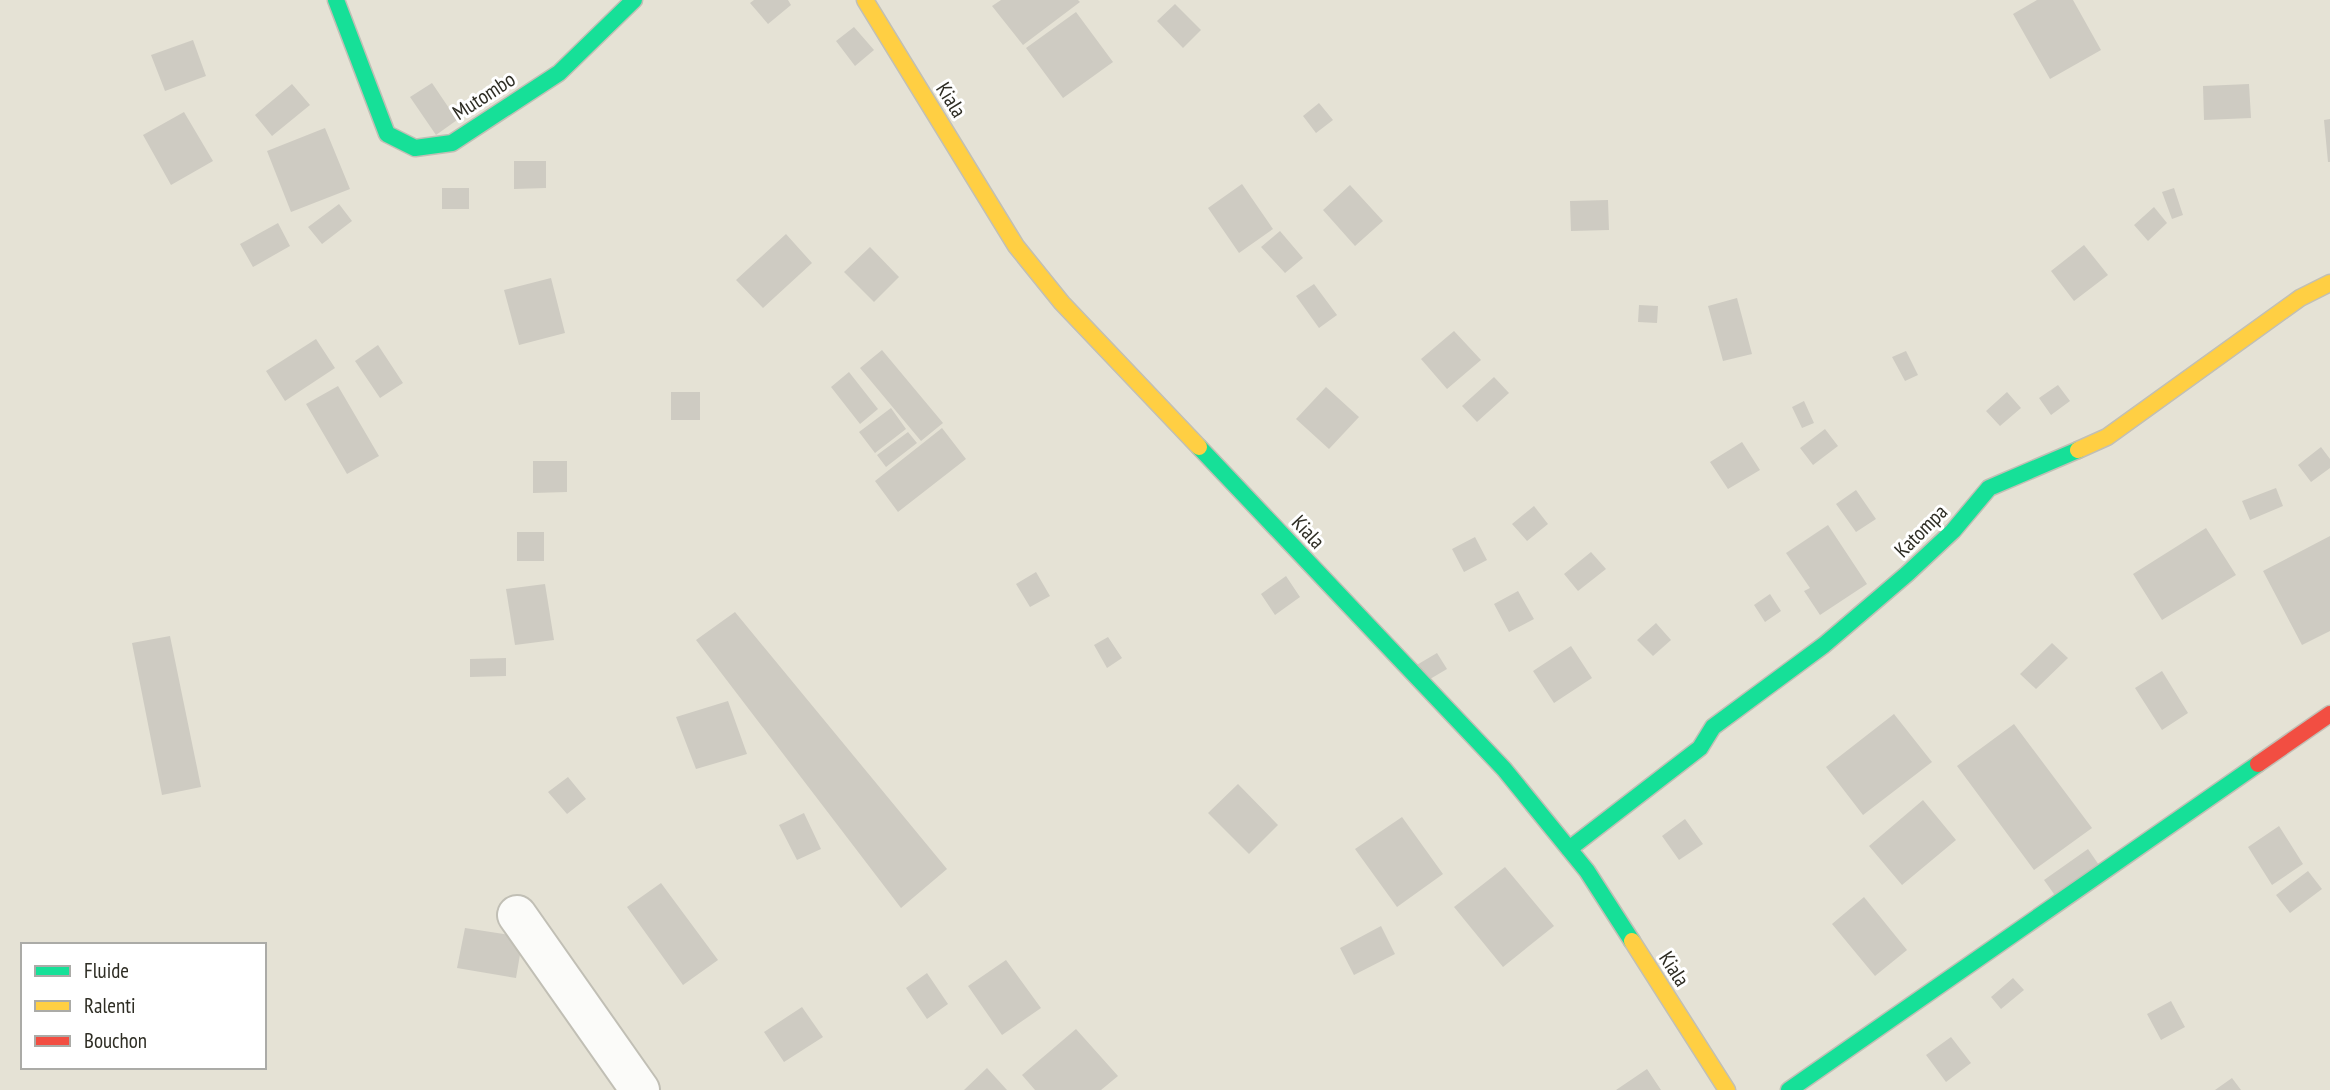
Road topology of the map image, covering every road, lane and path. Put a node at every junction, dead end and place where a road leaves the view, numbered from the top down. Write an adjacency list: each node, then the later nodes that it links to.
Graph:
1 (336, 0): 2 (street, Mutombo)
2 (634, 0)
3 (865, 0): 6 (street, Kiala)
4 (2330, 283): 6 (street, Katompa)
5 (2330, 714): 10 (street)
6 (1569, 849): 9 (street, Kiala)
7 (517, 915): 8 (street)
8 (640, 1090)
9 (1727, 1090)
10 (1789, 1090)

